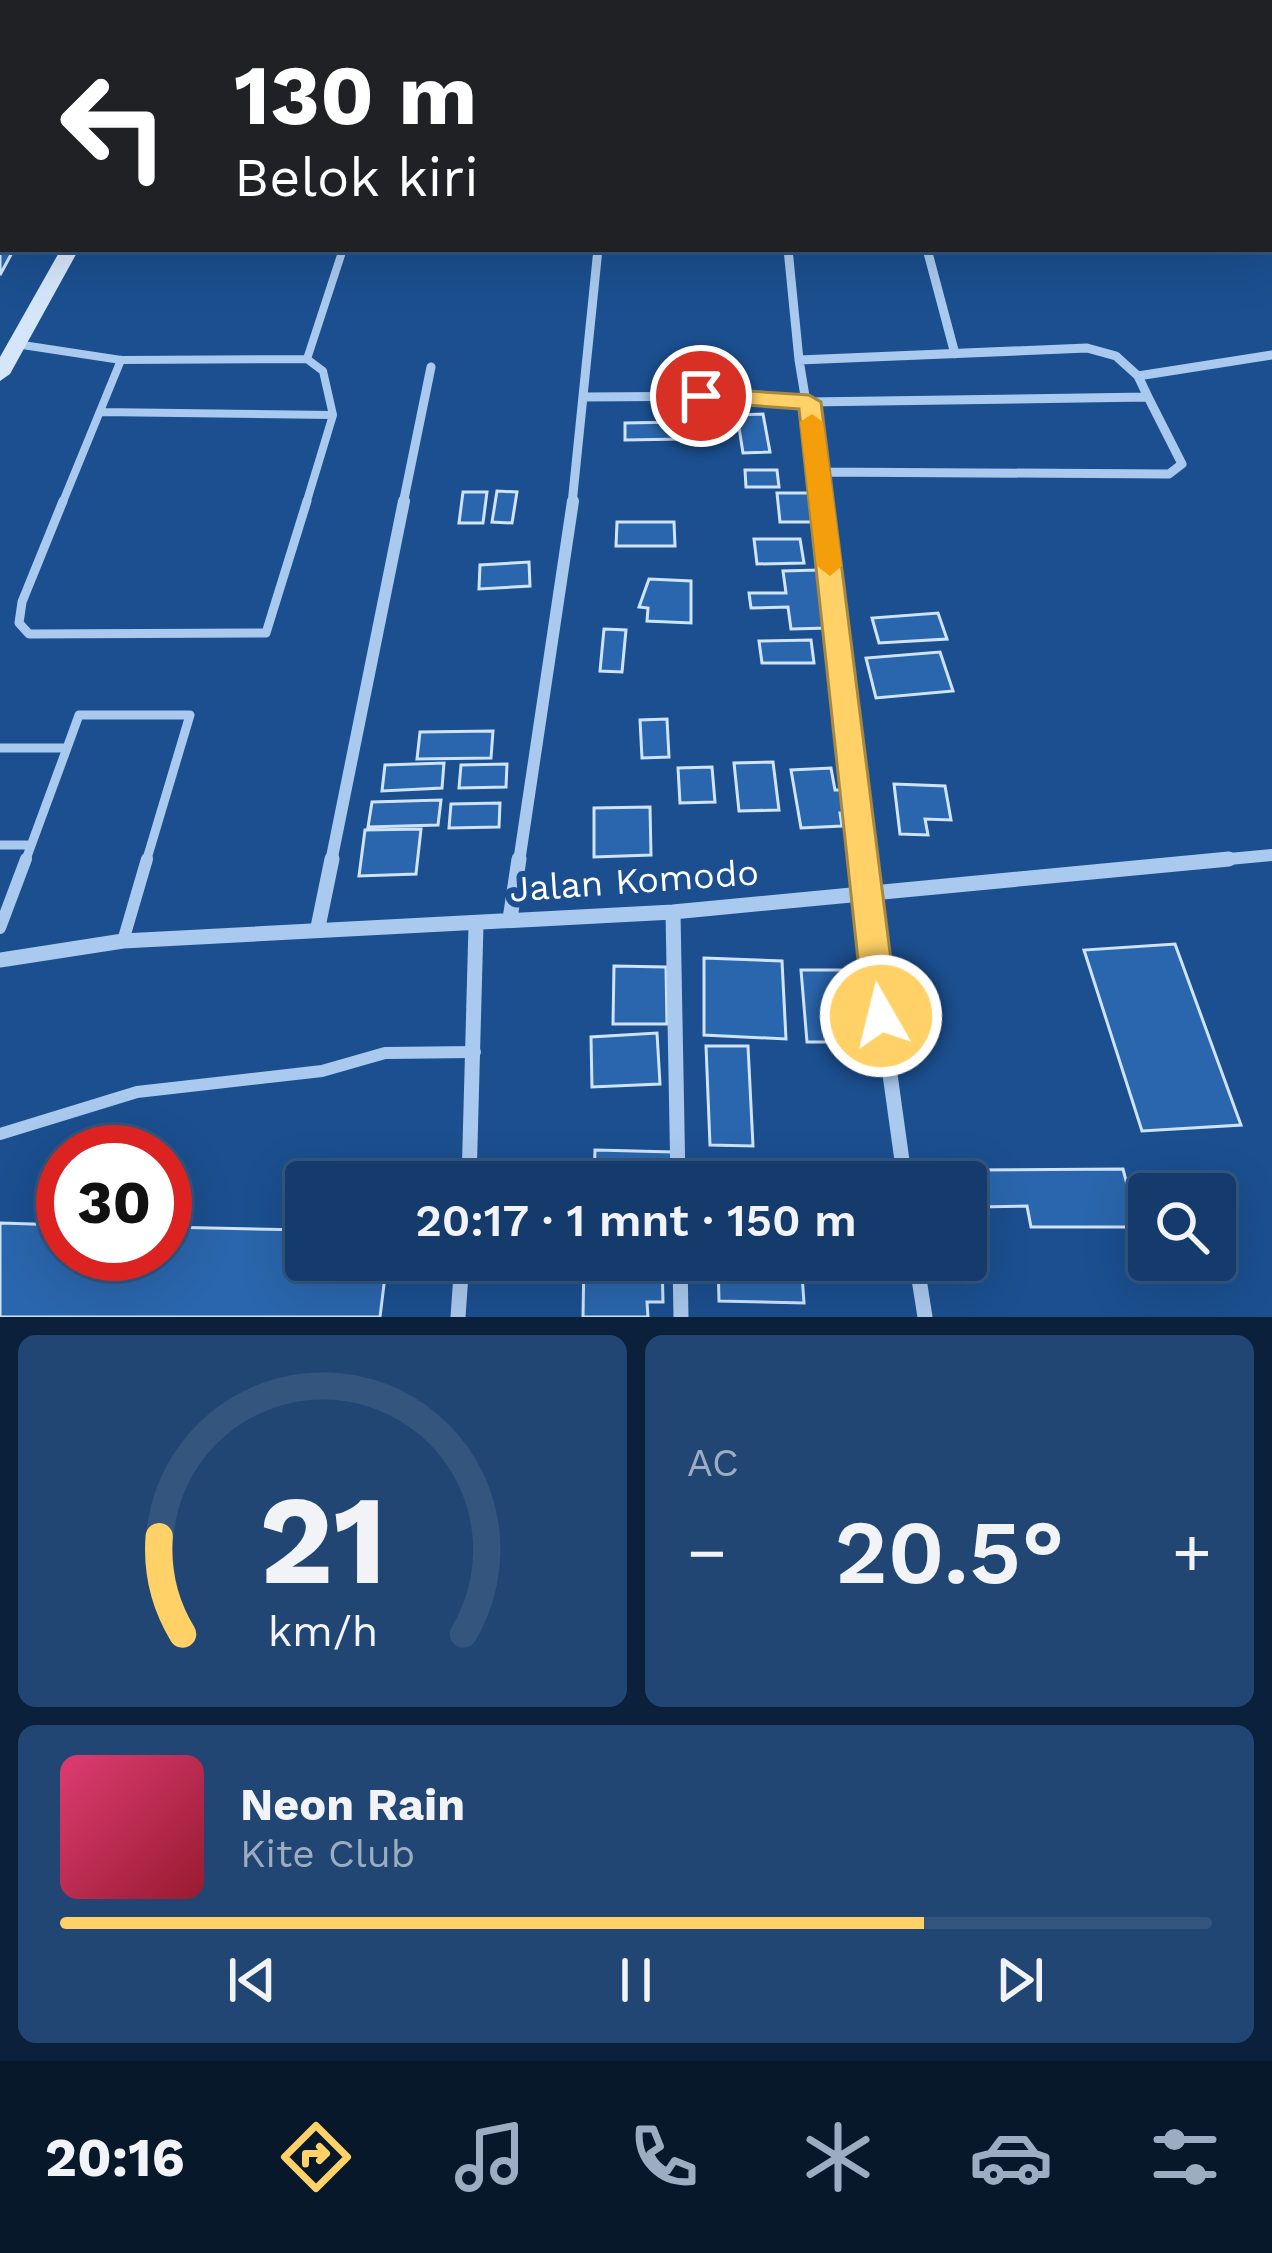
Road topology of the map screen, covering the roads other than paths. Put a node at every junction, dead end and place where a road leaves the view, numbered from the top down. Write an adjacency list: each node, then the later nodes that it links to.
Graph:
1 (68, 252): 6 (main road)
2 (342, 252): 9 (lane)
3 (598, 252): 15 (street)
4 (788, 252): 11 (street)
5 (928, 252): 7 (street)
6 (8, 344): 10 (lane); 13 (main road)
7 (955, 354): 11 (street); 14 (street)
8 (1272, 355): 14 (street)
9 (308, 359): 10 (lane); 19 (lane)
10 (121, 360): 18 (lane)
11 (799, 360): 17 (street)
12 (431, 367): 30 (street)
13 (0, 374)
14 (1138, 376): 16 (street)
15 (583, 397): 17 (street); 28 (street)
16 (1148, 397): 17 (street); 20 (street)
17 (809, 402): 20 (street)
18 (100, 412): 19 (lane); 19 (lane)
19 (333, 415)
20 (820, 472): 26 (street)
21 (0, 748): 22 (lane)
22 (67, 748): 24 (lane); 32 (lane)
23 (0, 844): 24 (lane)
24 (31, 845): 31 (lane)
25 (1272, 855): 26 (street, Jalan Komodo)
26 (862, 891): 27 (street, Jalan Komodo); 38 (street)
27 (673, 912): 28 (street, Jalan Komodo); 37 (street)
28 (510, 919): 29 (street, Jalan Komodo)
29 (476, 926): 30 (street, Jalan Komodo); 34 (street)
30 (318, 927): 32 (street, Jalan Komodo)
31 (0, 928)
32 (123, 941): 33 (street, Jalan Komodo)
33 (0, 960)
34 (475, 1052): 35 (lane); 36 (street)
35 (0, 1134)
36 (470, 1161)
37 (678, 1161)
38 (902, 1161)
39 (461, 1281): 42 (street)
40 (680, 1281): 43 (street)
41 (919, 1281): 44 (street)
42 (458, 1317)
43 (681, 1317)
44 (925, 1317)

